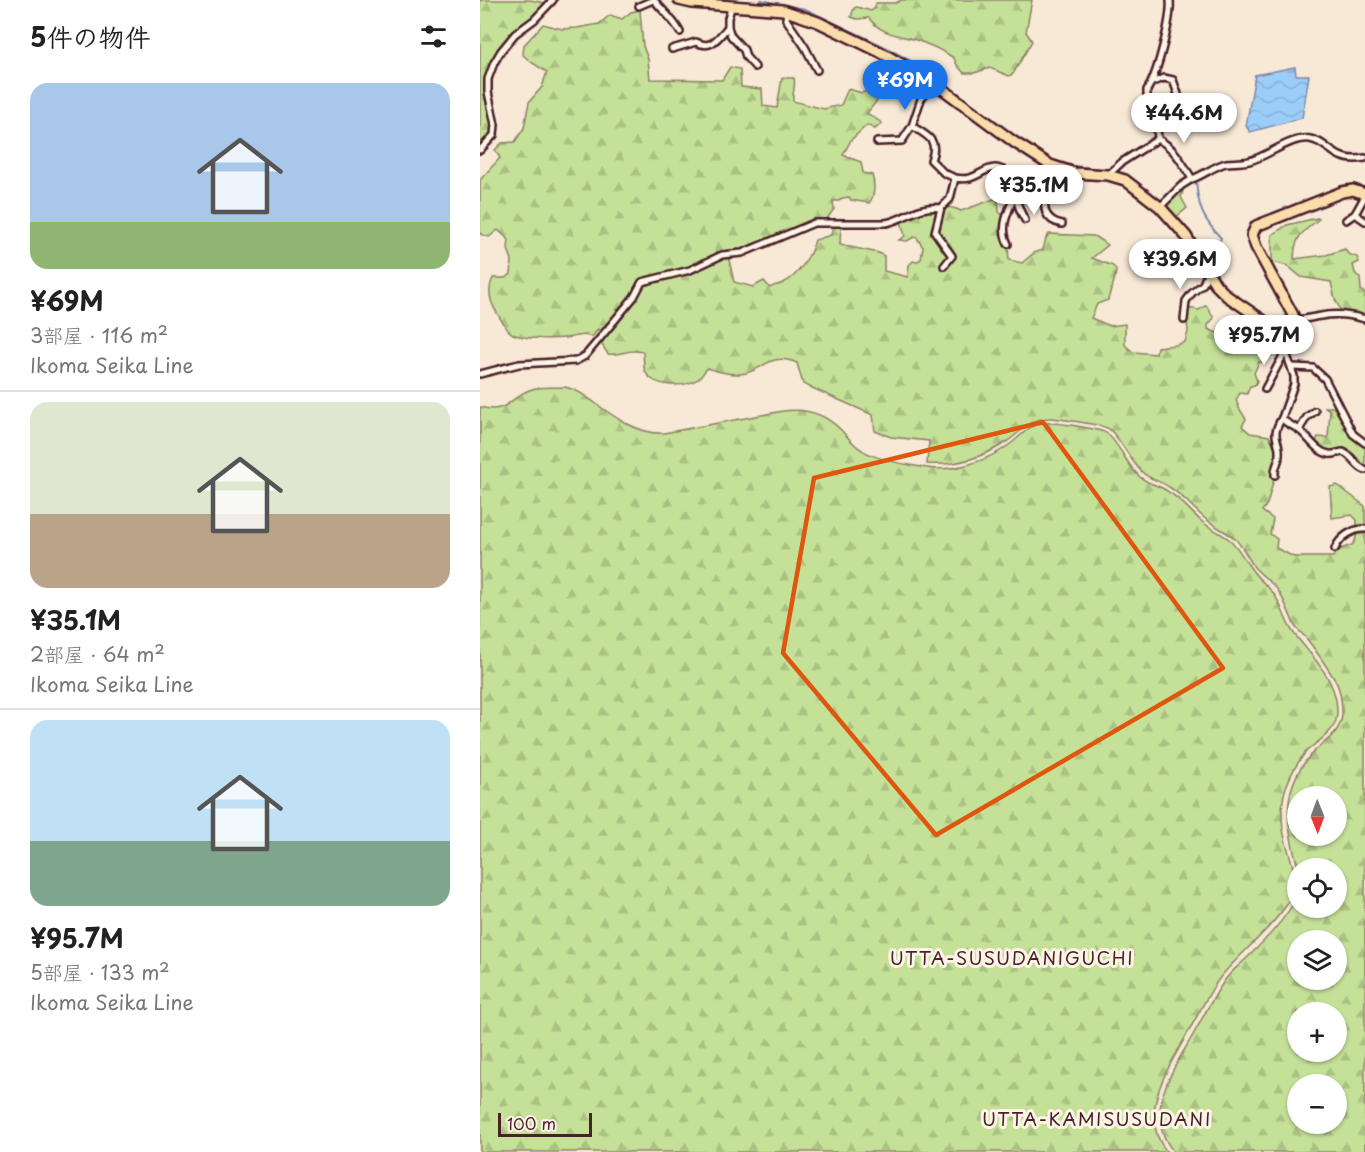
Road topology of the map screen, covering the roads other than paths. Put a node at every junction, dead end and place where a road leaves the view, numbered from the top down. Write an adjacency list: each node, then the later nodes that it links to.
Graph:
1 (553, 0): 21 (street)
2 (653, 0): 8 (street); 11 (street)
3 (679, 0): 7 (main road)
4 (786, 0): 9 (street)
5 (1170, 0): 15 (street)
6 (763, 4): 7 (main road); 9 (main road)
7 (732, 5): 10 (street)
8 (639, 6)
9 (785, 11): 14 (street); 16 (main road)
10 (728, 27): 12 (street); 13 (street)
11 (680, 32)
12 (672, 49)
13 (755, 67)
14 (816, 70)
15 (1153, 81): 17 (street); 19 (street)
16 (933, 82): 18 (street); 23 (main road)
17 (1175, 100)
18 (912, 126): 20 (street); 26 (street)
19 (1158, 139): 24 (street); 27 (street)
20 (877, 142)
21 (480, 150)
22 (1365, 158): 27 (street)
23 (1059, 169): 24 (main road); 28 (street)
24 (1108, 176): 31 (main road)
25 (1016, 177): 26 (street); 28 (street); 29 (street)
26 (955, 178): 32 (street)
27 (1192, 179): 31 (street)
28 (1045, 182): 37 (street)
29 (1015, 194): 34 (street); 38 (street)
30 (1365, 195): 33 (street); 41 (main road)
31 (1160, 207): 40 (main road)
32 (941, 208): 39 (street); 47 (street)
33 (1355, 214): 35 (street); 36 (street)
34 (1025, 220)
35 (1346, 220)
36 (1365, 221)
37 (1062, 224)
38 (1008, 244)
39 (944, 266)
40 (1208, 272): 43 (street); 44 (main road)
41 (1293, 319): 42 (street); 44 (main road)
42 (1365, 319)
43 (1184, 320)
44 (1279, 326): 45 (street)
45 (1285, 352): 46 (street); 48 (street)
46 (1293, 367): 50 (street); 52 (street)
47 (480, 374)
48 (1265, 389)
49 (1316, 411): 51 (street)
50 (1282, 418): 51 (street); 54 (street)
51 (1299, 430): 53 (street)
52 (1365, 443)
53 (1365, 470)
54 (1275, 475)
55 (1365, 529): 56 (street)
56 (1335, 549)

